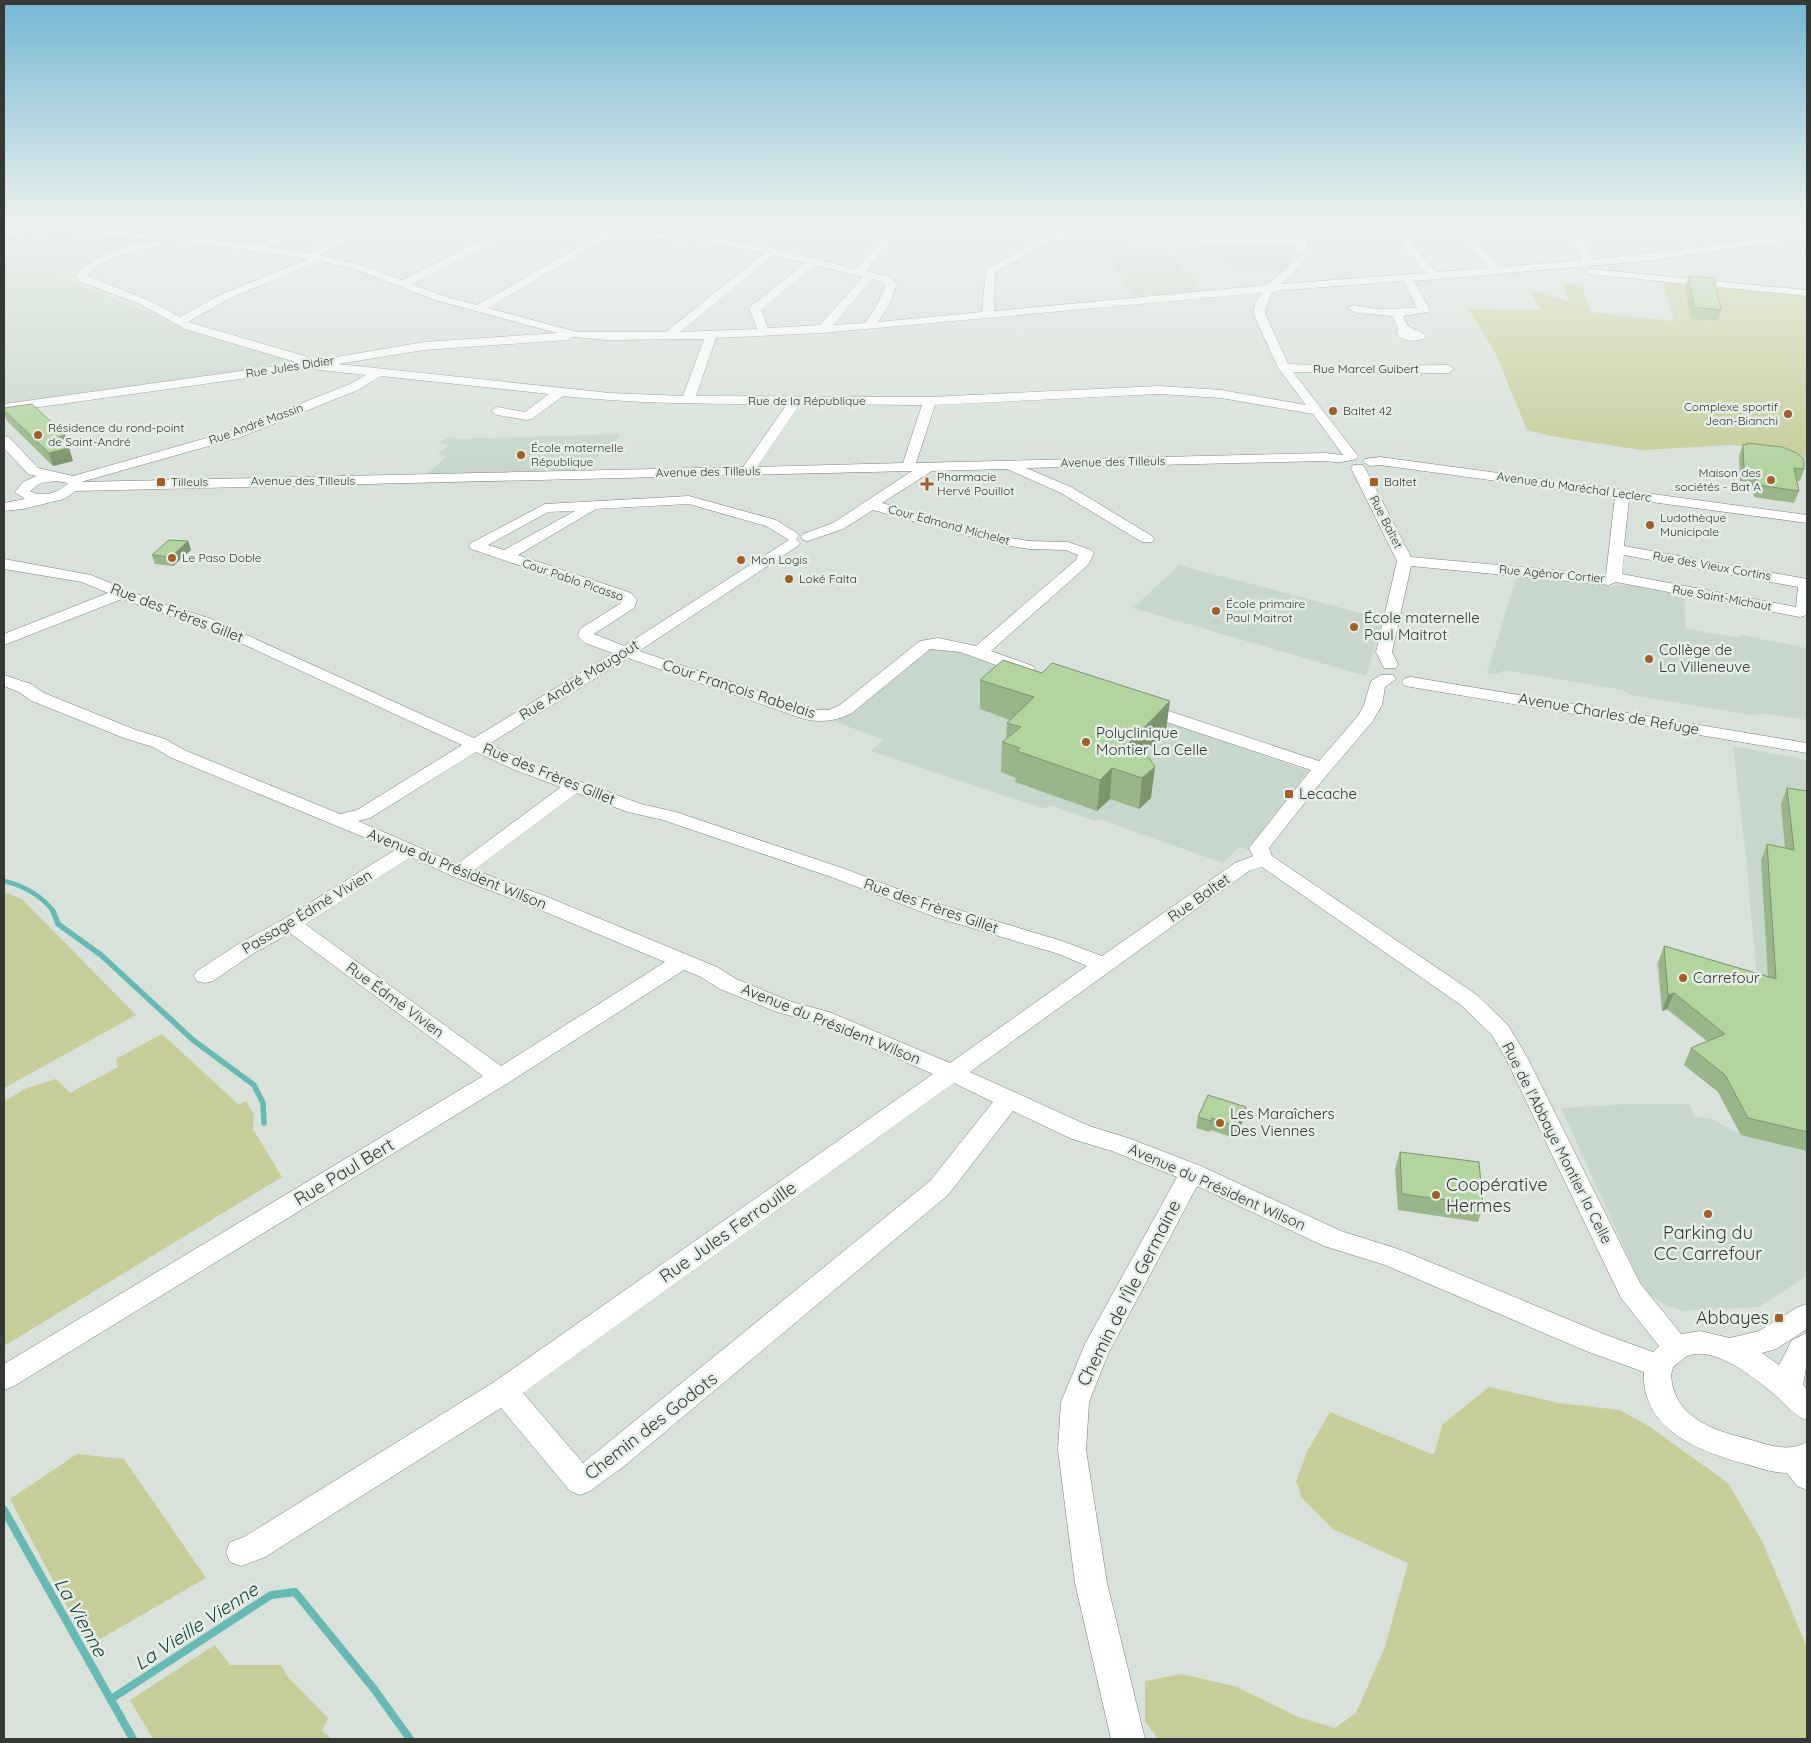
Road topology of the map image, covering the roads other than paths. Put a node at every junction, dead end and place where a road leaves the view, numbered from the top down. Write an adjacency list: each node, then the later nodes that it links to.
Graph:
1 (148, 304): 19 (street)
2 (212, 304): 19 (street)
3 (465, 304): 14 (street)
4 (486, 304): 14 (street)
5 (707, 304): 25 (street)
6 (760, 304): 23 (street)
7 (841, 304): 22 (street)
8 (883, 304): 20 (street)
9 (988, 304): 17 (street)
10 (1096, 304): 17 (street)
11 (1260, 304): 18 (street, Rue Baltet)
12 (1274, 304): 18 (street)
13 (1422, 304): 16 (street)
14 (480, 308): 24 (street)
15 (1353, 308): 16 (street)
16 (1395, 312): 21 (street)
17 (988, 315): 20 (street)
18 (1263, 322): 29 (street, Rue Baltet)
19 (182, 323): 28 (street)
20 (869, 326): 22 (street)
21 (1404, 328)
22 (822, 330): 23 (street)
23 (764, 332): 26 (street)
24 (577, 335): 25 (street); 27 (street, Rue Jules Didier)
25 (669, 335): 26 (street)
26 (712, 335): 35 (street)
27 (367, 354): 28 (street, Rue Jules Didier); 31 (street)
28 (311, 365): 31 (street, Rue de la République); 38 (street, Rue Jules Didier)
29 (1284, 368): 30 (street, Rue Marcel Guibert); 32 (street, Rue Baltet)
30 (1448, 370)
31 (374, 373): 33 (street, Rue de la République); 49 (street, Rue André Massin)
32 (1300, 390): 34 (street, Rue de la République); 40 (street, Rue Baltet)
33 (560, 392): 35 (street, Rue de la République); 39 (street)
34 (1244, 398): 37 (street, Rue de la République); 40 (street, Rue de la République)
35 (688, 400): 36 (street, Rue de la République)
36 (796, 401): 37 (street, Rue de la République); 46 (street)
37 (930, 401): 45 (street)
38 (4, 408)
39 (498, 411)
40 (1316, 411): 42 (street, Rue Baltet)
41 (4, 440): 48 (street)
42 (1360, 461): 43 (street, Avenue des Tilleuls); 50 (street, Avenue du Maréchal Leclerc); 61 (street, Rue Baltet)
43 (1007, 465): 44 (street, Avenue des Tilleuls); 57 (street)
44 (928, 466): 45 (street, Avenue des Tilleuls); 53 (street)
45 (909, 467): 46 (street, Avenue des Tilleuls)
46 (747, 471): 47 (street, Avenue des Tilleuls)
47 (730, 472): 49 (street, Avenue des Tilleuls); 52 (street)
48 (29, 482): 49 (street); 51 (street); 55 (street)
49 (73, 483): 51 (street)
50 (1622, 493): 56 (street, Avenue du Maréchal Leclerc); 59 (street, Rue Agénor Cortier)
51 (42, 498): 55 (street)
52 (688, 500): 54 (street, Cour Pablo Picasso); 58 (street, Cour Pablo Picasso)
53 (872, 505): 58 (street, Rue André Maugout); 68 (street, Cour Edmond Michelet)
54 (593, 506): 60 (street, Cour Pablo Picasso); 60 (street, Cour Pablo Picasso)
55 (5, 509)
56 (1807, 519)
57 (1146, 539)
58 (793, 540): 67 (street, Rue André Maugout)
59 (1617, 549): 63 (street, Rue Agénor Cortier); 64 (street, Rue des Vieux Cortins)
60 (505, 556): 67 (street, Cour Pablo Picasso)
61 (1405, 561): 63 (street, Rue Agénor Cortier); 69 (street, Rue Baltet)
62 (4, 564): 65 (street, Rue des Frères Gillet)
63 (1614, 577): 64 (street, Rue Saint-Michaut)
64 (1807, 584)
65 (123, 593): 66 (street); 75 (street, Rue des Frères Gillet)
66 (4, 640)
67 (626, 652): 68 (street, Cour François Rabelais); 75 (street, Rue André Maugout)
68 (978, 652): 70 (street, Cour François Rabelais)
69 (1389, 671): 71 (street); 77 (street)
70 (1039, 674)
71 (1414, 677): 74 (street, Avenue Charles de Refuge); 76 (street, Avenue Charles de Refuge)
72 (4, 680): 79 (street, Avenue du Président Wilson)
73 (1130, 704): 77 (street)
74 (1807, 738)
75 (476, 744): 78 (street, Rue des Frères Gillet); 79 (street, Rue André Maugout)
76 (1807, 748)
77 (1322, 768): 81 (street)
78 (576, 786): 82 (street); 85 (street, Rue des Frères Gillet)
79 (362, 822): 80 (street, Avenue du Président Wilson)
80 (410, 850): 82 (street, Avenue du Président Wilson); 83 (street, Passage Édmé Vivien)
81 (1264, 859): 85 (street, Rue Baltet); 94 (street, Rue de l'Abbaye Montier la Celle)
82 (459, 872): 84 (street, Avenue du Président Wilson)
83 (291, 924): 86 (street, Passage Édmé Vivien); 88 (street, Rue Édmé Vivien)
84 (682, 961): 87 (street, Avenue du Président Wilson); 88 (street, Rue Paul Bert)
85 (1102, 965): 87 (street, Rue Baltet)
86 (205, 976)
87 (952, 1073): 89 (street, Avenue du Président Wilson); 97 (street, Rue Jules Ferrouille)
88 (500, 1077): 95 (street, Rue Paul Bert)
89 (1009, 1099): 90 (street, Avenue du Président Wilson); 97 (street, Chemin des Godots)
90 (1192, 1173): 94 (street, Avenue du Président Wilson); 101 (street, Chemin de l'Île Germaine)
91 (1807, 1315): 93 (street)
92 (1807, 1344): 96 (street)
93 (1731, 1349): 94 (street); 96 (street)
94 (1668, 1357): 99 (street)
95 (4, 1378)
96 (1788, 1389): 98 (street)
97 (504, 1391): 100 (street)
98 (1807, 1408)
99 (1803, 1464)
100 (241, 1552)
101 (1128, 1739)

